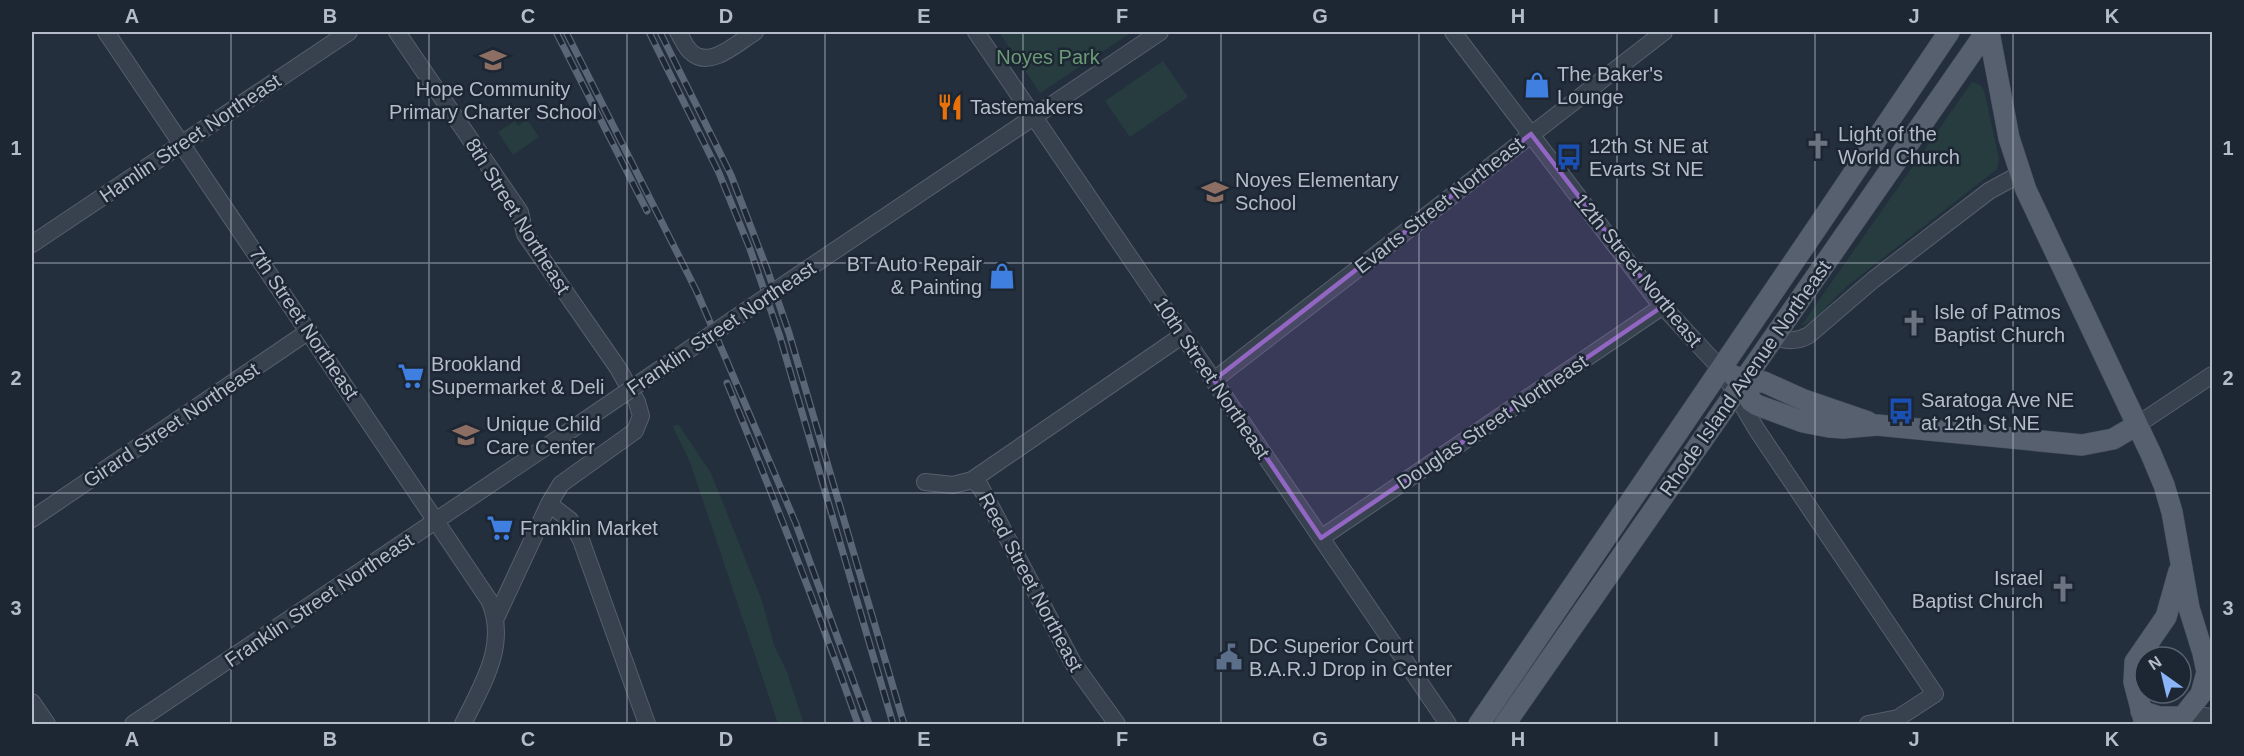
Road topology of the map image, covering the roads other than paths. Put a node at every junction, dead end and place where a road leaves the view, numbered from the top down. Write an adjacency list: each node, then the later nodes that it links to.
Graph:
1 (106, 32): 14 (street, 7th Street Northeast)
2 (349, 32): 14 (street, Hamlin Street Northeast)
3 (397, 32): 28 (street, 8th Street Northeast)
4 (678, 32): 5 (street)
5 (755, 32)
6 (976, 32): 12 (street, 10th Street Northeast)
7 (1160, 32): 12 (street, Franklin Street Northeast)
8 (1453, 32): 13 (street, 12th Street Northeast)
9 (1664, 32): 13 (street, Evarts Street Northeast)
10 (1949, 32): 21 (main road, Rhode Island Avenue Northeast)
11 (1988, 32): 15 (main road); 20 (main road, Rhode Island Avenue Northeast)
12 (1034, 117): 19 (street, 10th Street Northeast); 30 (street, Franklin Street Northeast, bridge)
13 (1531, 134): 17 (street, 12th Street Northeast); 23 (street, Evarts Street Northeast)
14 (182, 142): 16 (street, Hamlin Street Northeast); 18 (street, 7th Street Northeast)
15 (2020, 174): 20 (street); 25 (main road)
16 (32, 244)
17 (1663, 306): 21 (street, 12th Street Northeast); 31 (street, Douglas Street Northeast)
18 (309, 331): 29 (street, Girard Street Northeast); 30 (street, 7th Street Northeast)
19 (1183, 335): 23 (street, 10th Street Northeast); 26 (street)
20 (1774, 337): 24 (main road, Rhode Island Avenue Northeast)
21 (1721, 369): 24 (main road); 46 (main road, Rhode Island Avenue Northeast)
22 (2212, 375): 25 (street)
23 (1214, 380): 31 (street, 10th Street Northeast)
24 (1738, 387): 25 (main road); 47 (main road, Rhode Island Avenue Northeast); 48 (street)
25 (2137, 425): 32 (main road)
26 (972, 480): 27 (street, Reed Street Northeast); 44 (street, Reed Street Northeast)
27 (925, 482)
28 (549, 504): 33 (street); 43 (street)
29 (32, 519)
30 (438, 521): 33 (street, 7th Street Northeast); 41 (street, Franklin Street Northeast)
31 (1321, 538): 45 (street, 10th Street Northeast)
32 (2180, 568): 34 (main road); 35 (main road)
33 (496, 618): 42 (street)
34 (2155, 634): 35 (main road); 38 (main road)
35 (2206, 658): 39 (main road)
36 (32, 702): 40 (street)
37 (2212, 717): 39 (street)
38 (2143, 718): 39 (main road)
39 (2182, 718)
40 (47, 724)
41 (133, 724)
42 (464, 724)
43 (647, 724)
44 (1117, 724)
45 (1449, 724)
46 (1479, 724)
47 (1505, 724)
48 (1868, 724)

